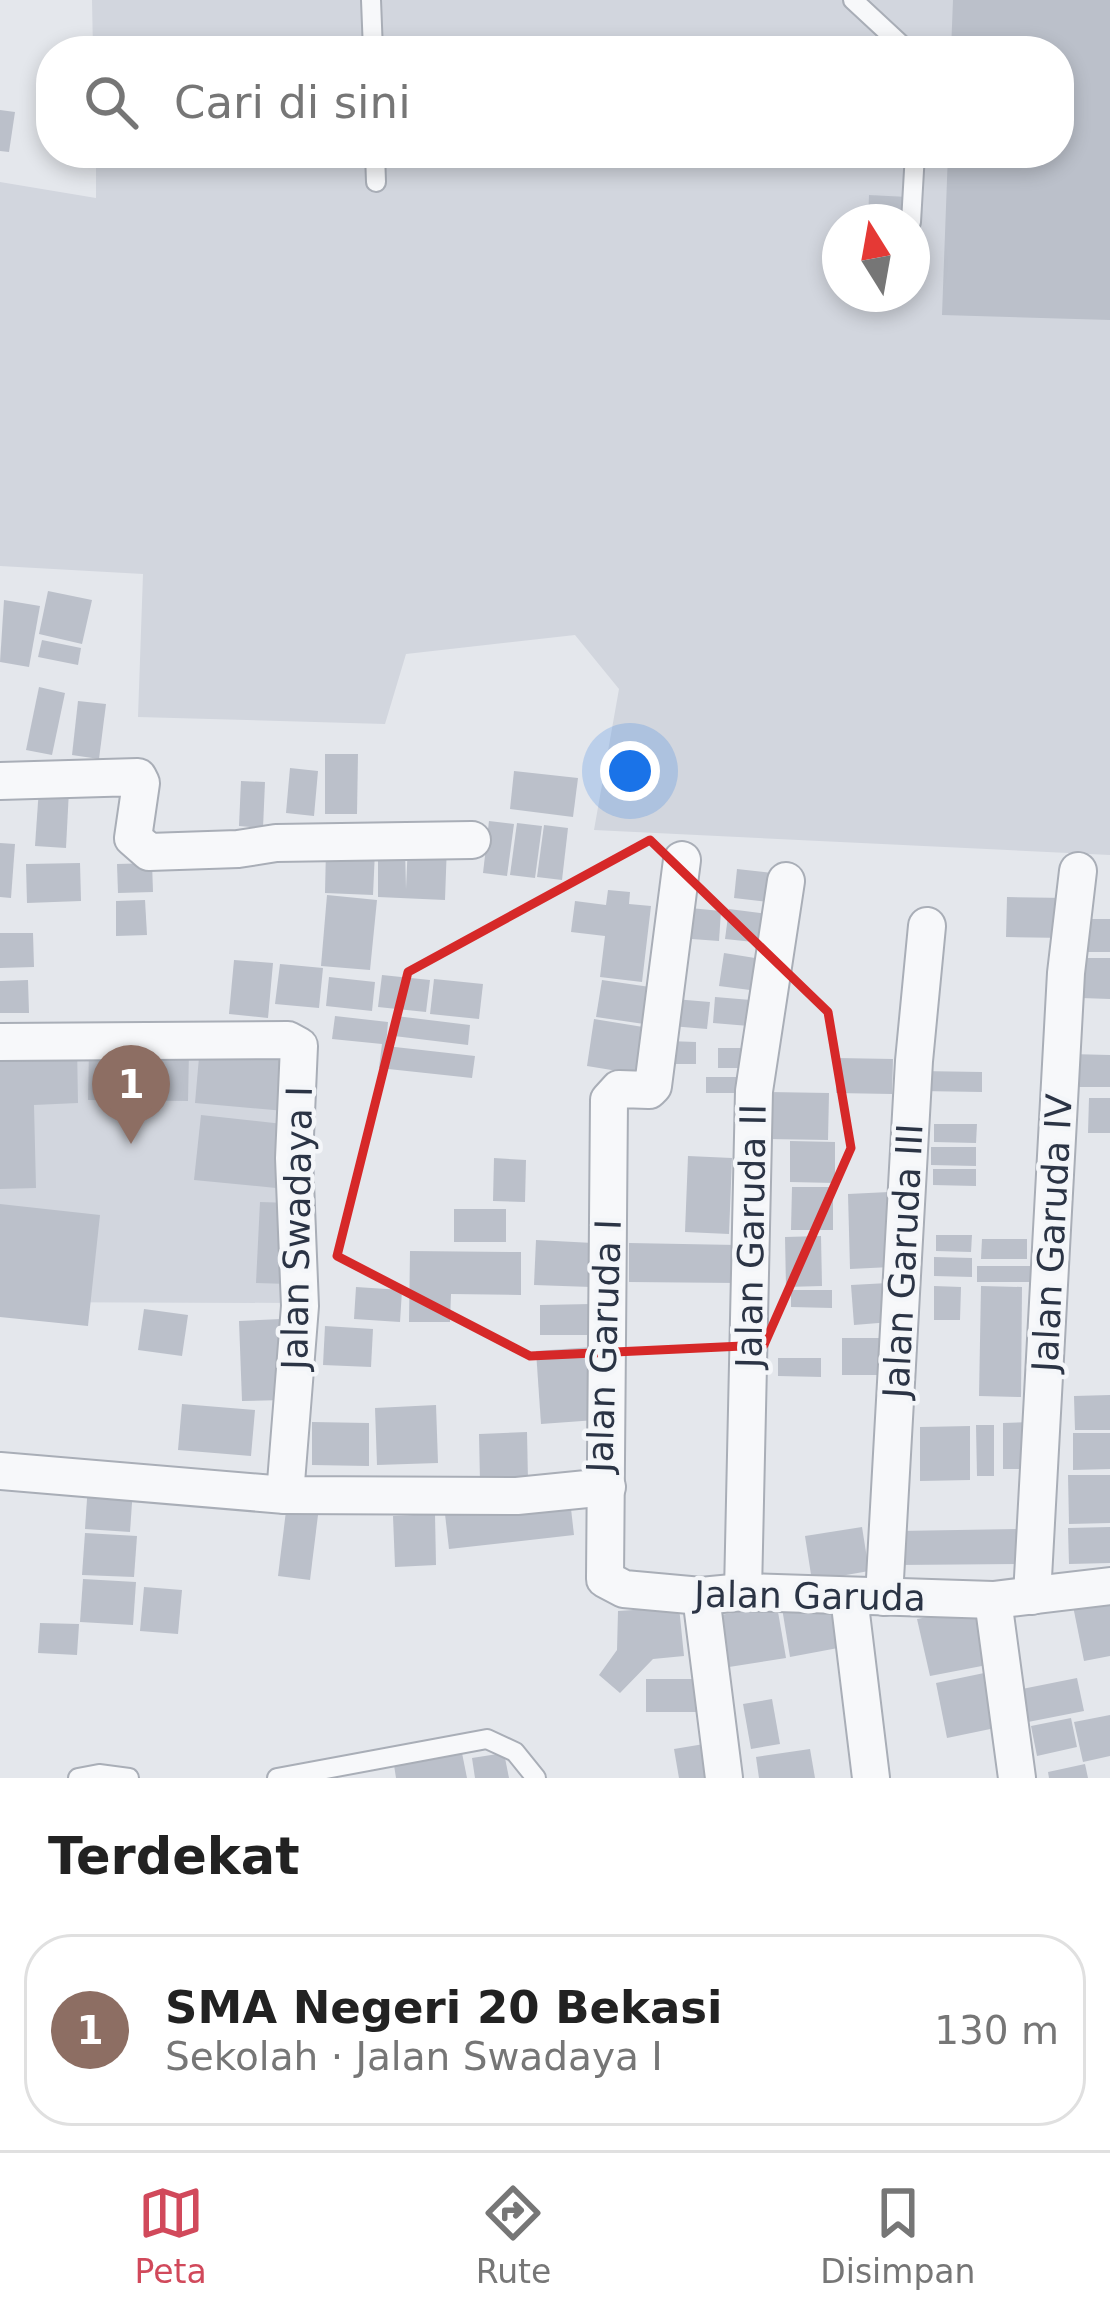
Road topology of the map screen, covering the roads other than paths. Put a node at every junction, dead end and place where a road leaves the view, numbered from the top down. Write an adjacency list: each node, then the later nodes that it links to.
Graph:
1 (371, 0): 3 (lane)
2 (854, 0): 4 (lane)
3 (372, 36)
4 (892, 36)
5 (376, 168): 7 (lane)
6 (914, 168): 8 (lane)
7 (376, 182)
8 (912, 204)
9 (0, 782): 10 (street)
10 (472, 840)
11 (682, 860): 17 (street, Jalan Garuda I)
12 (1078, 872): 22 (street, Jalan Garuda IV)
13 (786, 881): 20 (street, Jalan Garuda II)
14 (927, 926): 23 (street, Jalan Garuda III)
15 (0, 1042): 18 (street, Jalan Swadaya I)
16 (0, 1472): 18 (street, Jalan Garuda I)
17 (590, 1488): 18 (street, Jalan Garuda I); 21 (street, Jalan Garuda)
18 (285, 1495)
19 (1110, 1586): 22 (street, Jalan Garuda)
20 (743, 1592): 21 (street, Jalan Garuda); 23 (street, Jalan Garuda)
21 (700, 1596): 29 (street)
22 (1033, 1596): 24 (street, Jalan Garuda)
23 (866, 1597): 24 (street, Jalan Garuda); 30 (street, Jalan Garuda III)
24 (993, 1600): 31 (street)
25 (78, 1778): 26 (lane)
26 (129, 1778)
27 (277, 1778): 28 (lane)
28 (536, 1778)
29 (724, 1778)
30 (871, 1778)
31 (1017, 1778)

